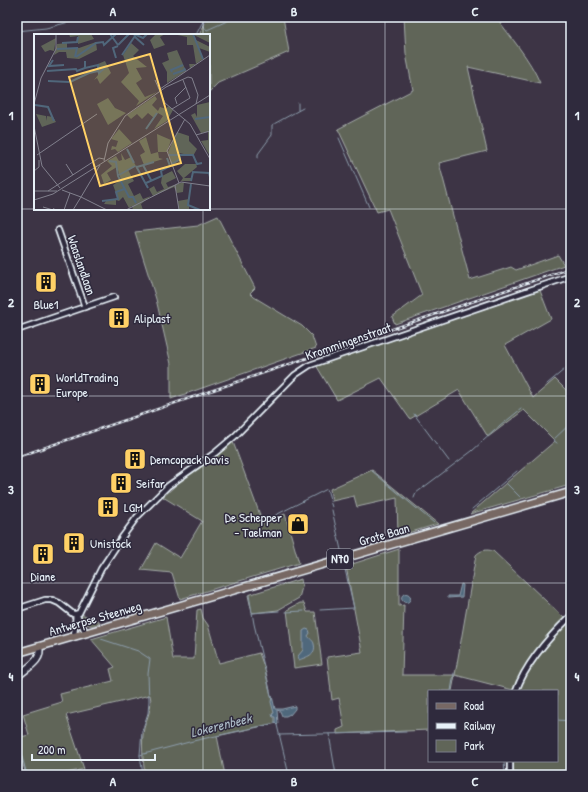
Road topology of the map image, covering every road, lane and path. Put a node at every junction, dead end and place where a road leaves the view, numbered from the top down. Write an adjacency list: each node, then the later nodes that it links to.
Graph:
1 (58, 230): 4 (street, Waaslandlaan)
2 (571, 276): 9 (street, Krommingenstraat)
3 (114, 297): 4 (street, Waaslandlaan)
4 (85, 307): 5 (street, Waaslandlaan)
5 (17, 330)
6 (571, 492): 7 (main road, Grote Baan / N70)
7 (181, 605): 11 (main road, Antwerpse Steenweg / N70)
8 (17, 609): 9 (street)
9 (76, 614): 11 (street); 12 (street)
10 (571, 616): 16 (street)
11 (86, 633): 12 (main road, Antwerpse Steenweg / N70)
12 (74, 636): 13 (main road, Antwerpse Steenweg / N70)
13 (39, 647): 14 (main road, Antwerpse Steenweg / N70); 15 (street)
14 (17, 653)
15 (17, 677)
16 (517, 690)
17 (510, 762): 18 (street)
18 (510, 775)

